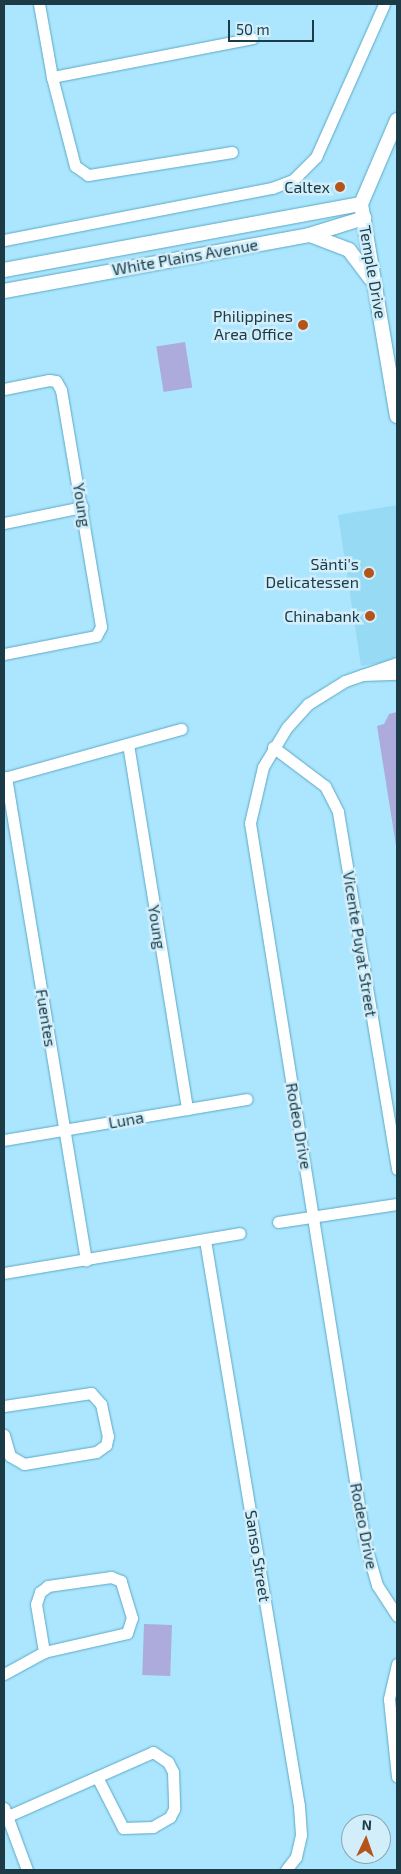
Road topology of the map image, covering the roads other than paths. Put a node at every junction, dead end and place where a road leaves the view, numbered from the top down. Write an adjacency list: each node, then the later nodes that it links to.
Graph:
1 (39, 4): 4 (street)
2 (384, 4): 10 (street)
3 (252, 38): 4 (street)
4 (52, 77): 6 (street)
5 (396, 127): 7 (street)
6 (232, 152)
7 (361, 204): 8 (street, Temple Drive); 11 (street, White Plains Avenue)
8 (364, 218): 9 (street, White Plains Avenue); 13 (street, Temple Drive)
9 (309, 235): 12 (street, White Plains Avenue); 13 (street)
10 (4, 240)
11 (4, 270)
12 (4, 291)
13 (377, 291): 15 (street, Temple Drive)
14 (4, 389): 16 (street, Young)
15 (397, 416)
16 (82, 507): 17 (street); 18 (street, Young)
17 (4, 523)
18 (4, 654)
19 (394, 669): 22 (street, Rodeo Drive)
20 (181, 729): 21 (street)
21 (128, 744): 23 (street); 25 (street, Young)
22 (273, 747): 28 (street, Vicente Puyat Street); 30 (street, Rodeo Drive)
23 (5, 778): 26 (street, Fuentes)
24 (247, 1099): 25 (street, Luna)
25 (187, 1109): 26 (street, Luna)
26 (65, 1131): 27 (street, Luna); 34 (street, Fuentes)
27 (4, 1140)
28 (397, 1169)
29 (397, 1204): 30 (street)
30 (314, 1217): 31 (street); 38 (street, Rodeo Drive)
31 (278, 1222)
32 (240, 1233): 33 (street)
33 (205, 1240): 34 (street); 46 (street, Sanso Street)
34 (86, 1260): 35 (street)
35 (4, 1274)
36 (4, 1406): 37 (street)
37 (4, 1435)
38 (397, 1616)
39 (44, 1652): 39 (street); 41 (street)
40 (397, 1664): 43 (street)
41 (4, 1674)
42 (97, 1777): 42 (street); 44 (street)
43 (397, 1777)
44 (6, 1812): 45 (street)
45 (27, 1870)
46 (286, 1870)

